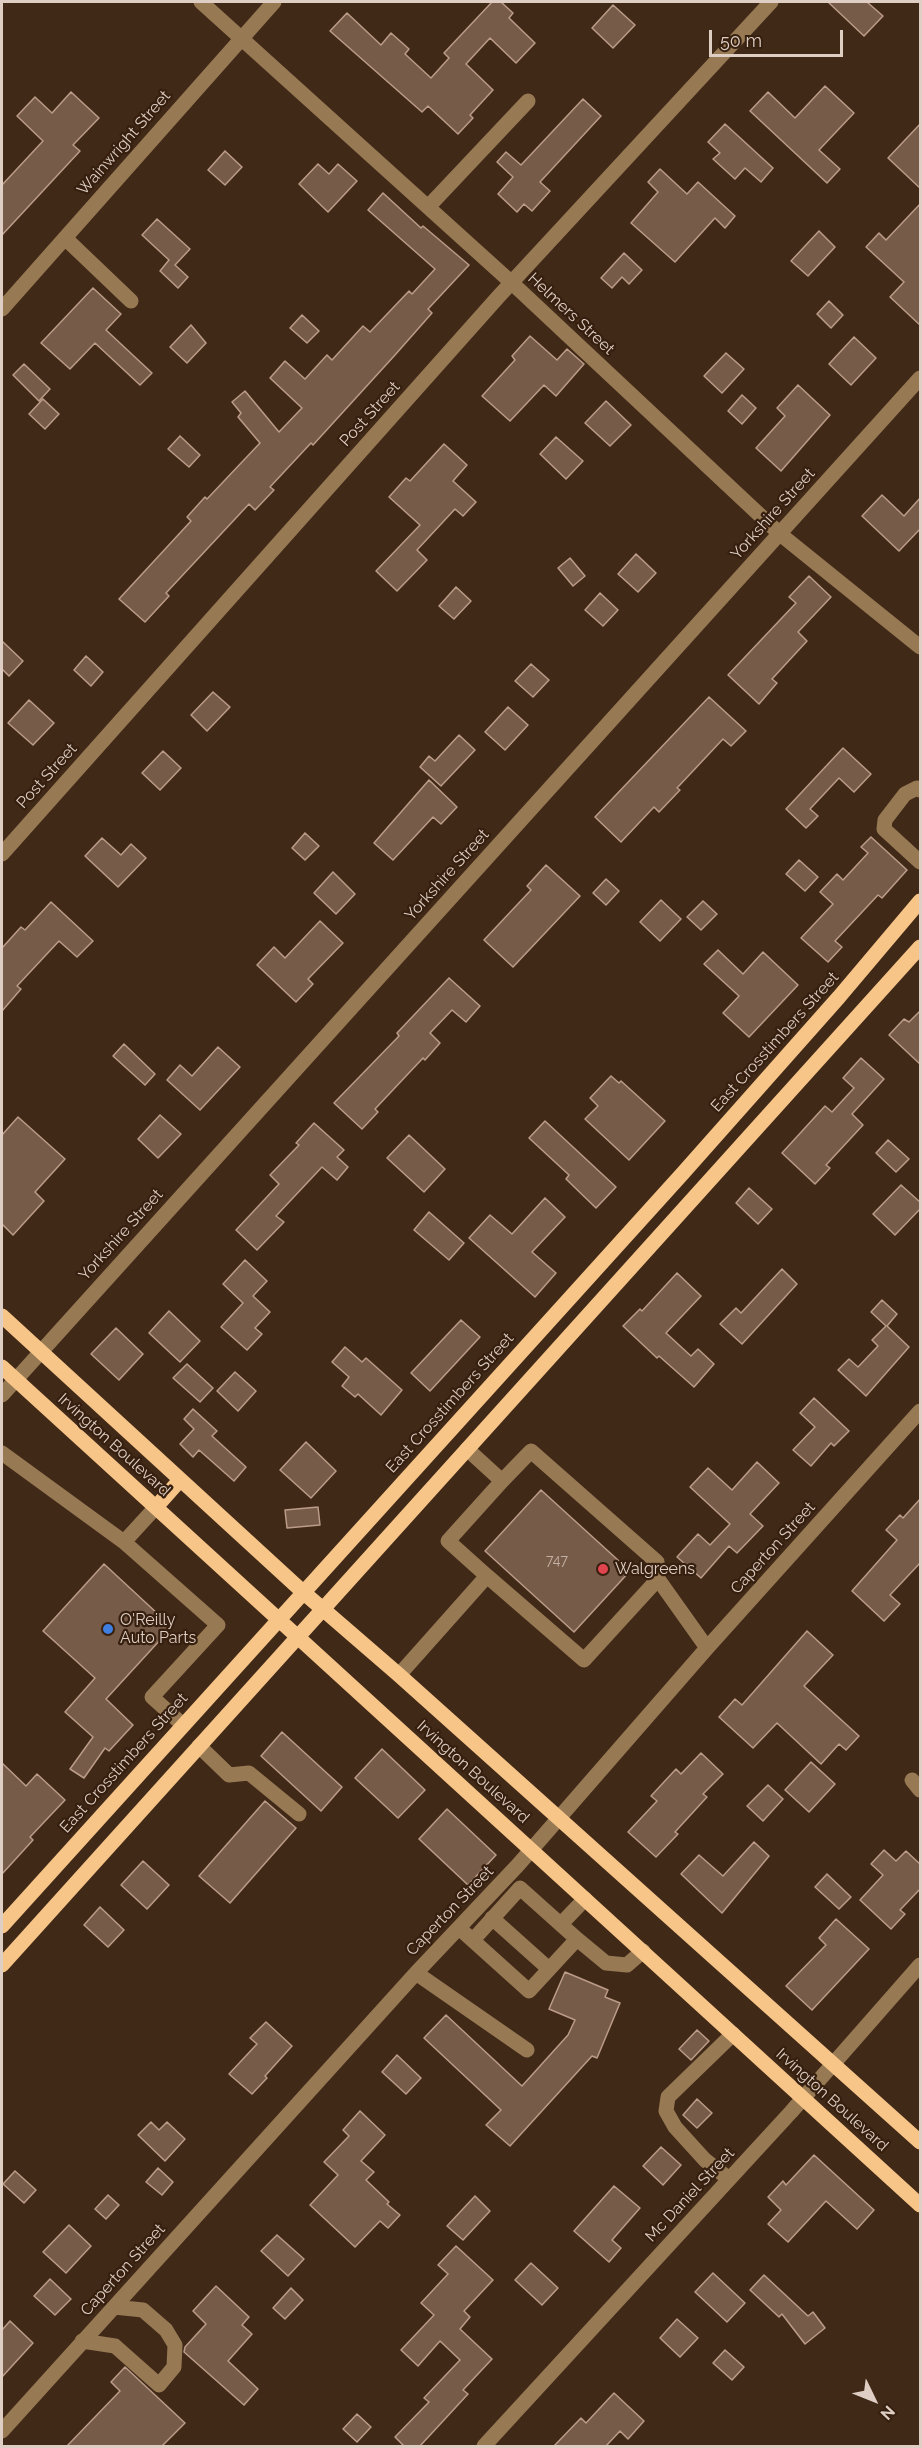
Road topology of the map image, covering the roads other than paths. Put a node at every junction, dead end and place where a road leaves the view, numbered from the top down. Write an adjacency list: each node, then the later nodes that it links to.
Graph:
1 (201, 2): 4 (street, Helmers Street)
2 (274, 2): 4 (street, Wainwright Street)
3 (771, 2): 8 (street, Post Street)
4 (241, 38): 6 (street, Helmers Street); 7 (street, Wainwright Street)
5 (528, 101): 6 (street)
6 (428, 207): 8 (street, Helmers Street)
7 (65, 238): 9 (street); 10 (street, Wainwright Street)
8 (512, 283): 12 (street, Helmers Street); 15 (street, Post Street)
9 (131, 301)
10 (2, 309)
11 (921, 378): 12 (street, Yorkshire Street)
12 (780, 534): 13 (street, Helmers Street); 24 (street, Yorkshire Street)
13 (921, 647)
14 (921, 790): 16 (street)
15 (2, 854)
16 (921, 862)
17 (921, 901): 19 (main road, East Crosstimbers Street)
18 (921, 947): 20 (main road)
19 (839, 997): 20 (main road); 21 (main road, East Crosstimbers Street)
20 (860, 1014): 22 (main road)
21 (683, 1173): 22 (main road); 29 (main road, East Crosstimbers Street)
22 (700, 1191): 30 (main road)
23 (2, 1316): 24 (main road, Irvington Boulevard)
24 (40, 1351): 26 (street, Yorkshire Street); 32 (main road, Irvington Boulevard)
25 (2, 1367): 26 (main road, Irvington Boulevard)
26 (16, 1380): 27 (street, Yorkshire Street); 34 (main road, Irvington Boulevard)
27 (2, 1395)
28 (921, 1411): 42 (street, Caperton Street)
29 (446, 1434): 30 (main road); 38 (main road, East Crosstimbers Street)
30 (466, 1451): 33 (street); 39 (main road)
31 (2, 1453): 35 (street)
32 (180, 1480): 34 (main road); 38 (main road, Irvington Boulevard)
33 (502, 1481): 36 (street); 37 (street)
34 (156, 1507): 35 (street); 40 (main road, Irvington Boulevard)
35 (124, 1542): 44 (street)
36 (487, 1576): 37 (street); 43 (street)
37 (658, 1579): 42 (street)
38 (303, 1592): 39 (main road, Irvington Boulevard); 40 (main road, East Crosstimbers Street)
39 (323, 1608): 41 (main road); 43 (main road, Irvington Boulevard)
40 (279, 1619): 41 (main road, Irvington Boulevard); 44 (main road, East Crosstimbers Street)
41 (298, 1637): 45 (main road); 49 (main road, Irvington Boulevard)
42 (707, 1648): 47 (street, Caperton Street)
43 (399, 1675): 47 (main road, Irvington Boulevard)
44 (183, 1725): 48 (main road, East Crosstimbers Street)
45 (199, 1746): 46 (street); 50 (main road)
46 (299, 1814)
47 (559, 1818): 49 (street, Caperton Street); 65 (main road, Irvington Boulevard)
48 (86, 1832): 50 (main road); 54 (main road, East Crosstimbers Street)
49 (532, 1850): 51 (main road, Irvington Boulevard); 55 (street, Caperton Street)
50 (105, 1851): 59 (main road)
51 (585, 1899): 53 (street); 58 (main road, Irvington Boulevard)
52 (492, 1918): 53 (street); 57 (street); 61 (street)
53 (561, 1924): 56 (street)
54 (2, 1926)
55 (459, 1928): 57 (street); 62 (street, Caperton Street)
56 (577, 1939): 58 (street); 61 (street)
57 (473, 1940): 61 (street)
58 (643, 1951): 63 (main road, Irvington Boulevard)
59 (2, 1965)
60 (921, 1965): 65 (street, Mc Daniel Street)
61 (549, 1969)
62 (416, 1973): 64 (street); 70 (street, Caperton Street)
63 (733, 2034): 66 (main road, Irvington Boulevard); 68 (street)
64 (527, 2050)
65 (833, 2064): 66 (street, Mc Daniel Street); 67 (main road, Irvington Boulevard)
66 (802, 2099): 68 (street, Mc Daniel Street); 69 (main road, Irvington Boulevard)
67 (921, 2142)
68 (729, 2180): 73 (street, Mc Daniel Street)
69 (921, 2205)
70 (114, 2307): 71 (street, Caperton Street); 71 (street)
71 (82, 2341): 72 (street, Caperton Street)
72 (2, 2431)
73 (484, 2446)

